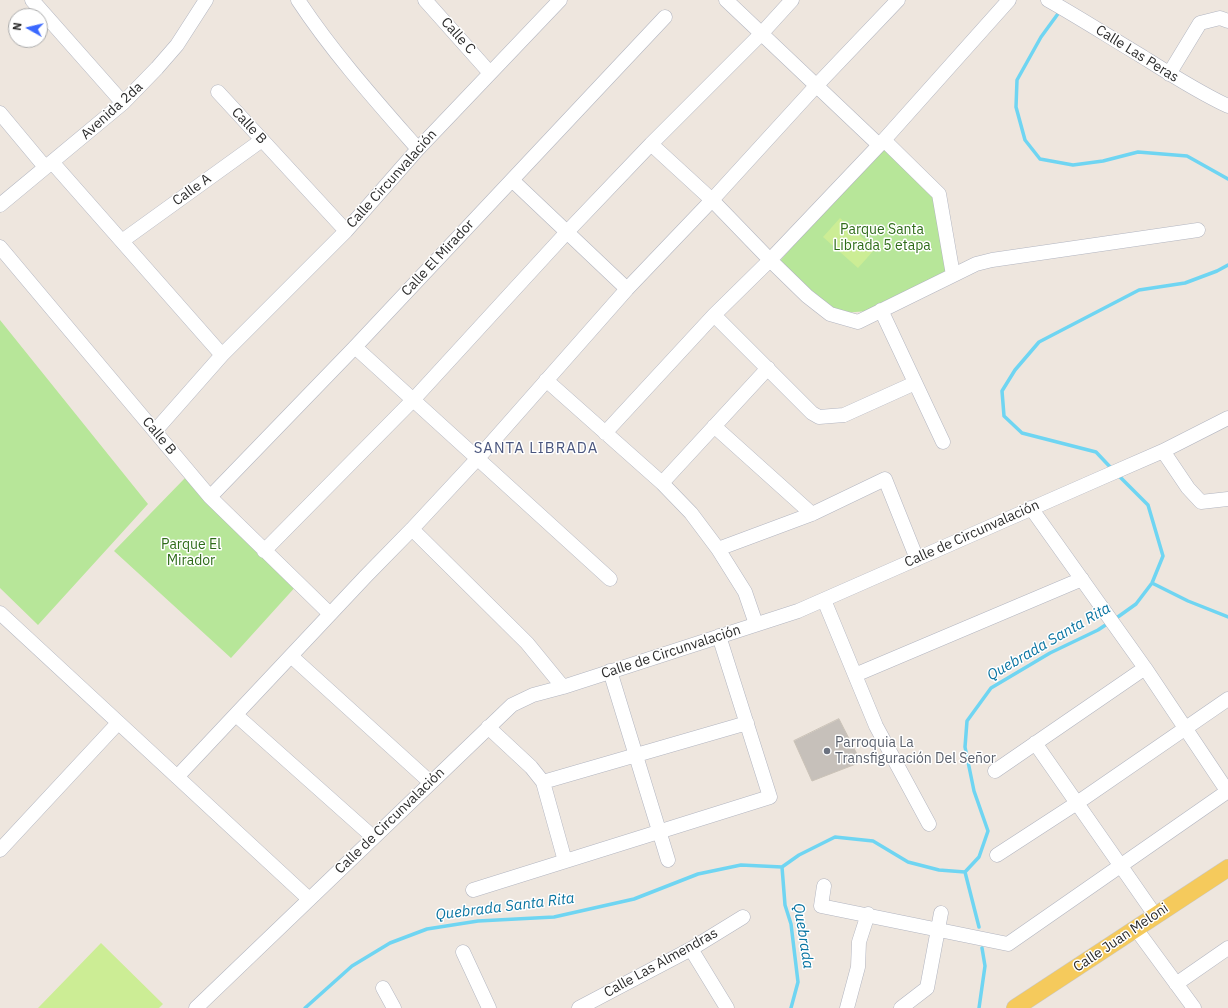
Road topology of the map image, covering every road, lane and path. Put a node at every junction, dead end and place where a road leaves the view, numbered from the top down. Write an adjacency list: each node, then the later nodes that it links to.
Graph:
1 (32, 0): 18 (street)
2 (206, 0): 18 (street, Avenida 2da)
3 (298, 0): 24 (street)
4 (425, 0): 14 (street, Calle C)
5 (560, 0): 14 (street, Calle Circunvalación)
6 (726, 0): 13 (street)
7 (792, 0): 13 (street)
8 (898, 0): 16 (street)
9 (1009, 0): 22 (street)
10 (1048, 0): 15 (street, Calle Las Peras)
11 (665, 17): 26 (street, Calle El Mirador)
12 (1228, 21): 15 (street)
13 (762, 33): 16 (street); 23 (street)
14 (490, 73): 24 (street, Calle Circunvalación)
15 (1169, 74): 19 (street, Calle Las Peras)
16 (816, 86): 22 (street); 27 (street)
17 (218, 92): 21 (street, Calle B)
18 (123, 103): 25 (street, Avenida 2da)
19 (1228, 106)
20 (0, 113): 25 (street)
21 (262, 140): 30 (street, Calle B); 32 (street, Calle A)
22 (882, 142): 34 (street); 35 (street)
23 (651, 144): 27 (street); 31 (street)
24 (418, 149): 30 (street, Calle Circunvalación)
25 (49, 165): 28 (street, Avenida 2da); 32 (street)
26 (512, 180): 31 (street); 39 (street, Calle El Mirador)
27 (712, 200): 34 (street); 36 (street)
28 (0, 205)
29 (1198, 230): 35 (street)
30 (346, 231): 40 (street, Calle Circunvalación)
31 (566, 232): 36 (street); 44 (street)
32 (122, 241): 40 (street)
33 (0, 247): 47 (street, Calle B)
34 (770, 260): 37 (street); 38 (street)
35 (953, 275): 37 (street)
36 (627, 289): 42 (street)
37 (881, 310): 43 (street)
38 (714, 315): 41 (street); 48 (street)
39 (355, 348): 44 (street); 53 (street, Calle El Mirador)
40 (222, 355): 47 (street, Calle Circunvalación)
41 (768, 368): 43 (street); 46 (street)
42 (546, 380): 48 (street); 51 (street)
43 (915, 384): 49 (street)
44 (413, 400): 51 (street); 59 (street)
45 (1228, 418): 50 (street, Calle de Circunvalación)
46 (714, 426): 52 (street); 56 (street)
47 (155, 431): 53 (street, Calle B)
48 (605, 433): 52 (street)
49 (943, 442)
50 (1163, 452): 54 (street); 55 (street, Calle de Circunvalación)
51 (478, 458): 57 (street); 61 (street)
52 (662, 483): 58 (street)
53 (210, 497): 59 (street, Calle B)
54 (1228, 499)
55 (1031, 508): 60 (street, Calle de Circunvalación); 62 (street)
56 (812, 514): 58 (street); 60 (street)
57 (412, 529): 65 (street); 72 (street)
58 (718, 549): 66 (street)
59 (264, 551): 65 (street, Calle B)
60 (917, 559): 63 (street, Calle de Circunvalación)
61 (610, 579)
62 (1082, 580): 69 (street); 71 (street)
63 (824, 600): 66 (street, Calle de Circunvalación); 71 (street)
64 (0, 613): 75 (street)
65 (330, 614): 68 (street)
66 (756, 624): 67 (street, Calle de Circunvalación)
67 (719, 636): 70 (street, Calle de Circunvalación); 76 (street)
68 (291, 656): 74 (street); 83 (street)
69 (1144, 668): 78 (street); 79 (street)
70 (610, 672): 72 (street, Calle de Circunvalación); 80 (street)
71 (855, 675): 87 (street)
72 (563, 687): 77 (street, Calle de Circunvalación)
73 (1228, 699): 78 (street)
74 (236, 714): 82 (street); 89 (street)
75 (118, 723): 82 (street); 90 (street)
76 (747, 723): 80 (street); 88 (street)
77 (488, 727): 83 (street, Calle de Circunvalación); 84 (street)
78 (1185, 729): 85 (street); 86 (street)
79 (1035, 743): 81 (street); 86 (street)
80 (636, 755): 84 (street); 88 (street)
81 (995, 771)
82 (177, 778): 98 (street)
83 (430, 782): 89 (street, Calle de Circunvalación)
84 (542, 782): 93 (street)
85 (1228, 792): 94 (street)
86 (1077, 803): 91 (street); 94 (street)
87 (928, 824)
88 (659, 831): 92 (street); 93 (street)
89 (373, 837): 98 (street, Calle de Circunvalación)
90 (0, 850)
91 (997, 855)
92 (668, 860)
93 (565, 861): 97 (street)
94 (1121, 865): 101 (street); 104 (street)
95 (1228, 868): 101 (main road, Calle Juan Meloni)
96 (824, 886): 99 (street)
97 (473, 890)
98 (309, 899): 110 (street, Calle de Circunvalación)
99 (868, 914): 104 (street); 115 (street)
100 (942, 914): 104 (street)
101 (1155, 915): 103 (main road, Calle Juan Meloni)
102 (743, 917): 106 (street, Calle Las Almendras)
103 (1136, 929): 108 (street); 117 (main road, Calle Juan Meloni)
104 (939, 930): 116 (street)
105 (1228, 948): 108 (street)
106 (691, 949): 113 (street, Calle Las Almendras); 114 (street)
107 (463, 952): 112 (street)
108 (1176, 984): 118 (street)
109 (383, 988): 111 (street)
110 (196, 1008)
111 (394, 1008)
112 (489, 1008)
113 (579, 1008)
114 (727, 1008)
115 (848, 1008)
116 (901, 1008)
117 (1014, 1008)
118 (1194, 1008)

